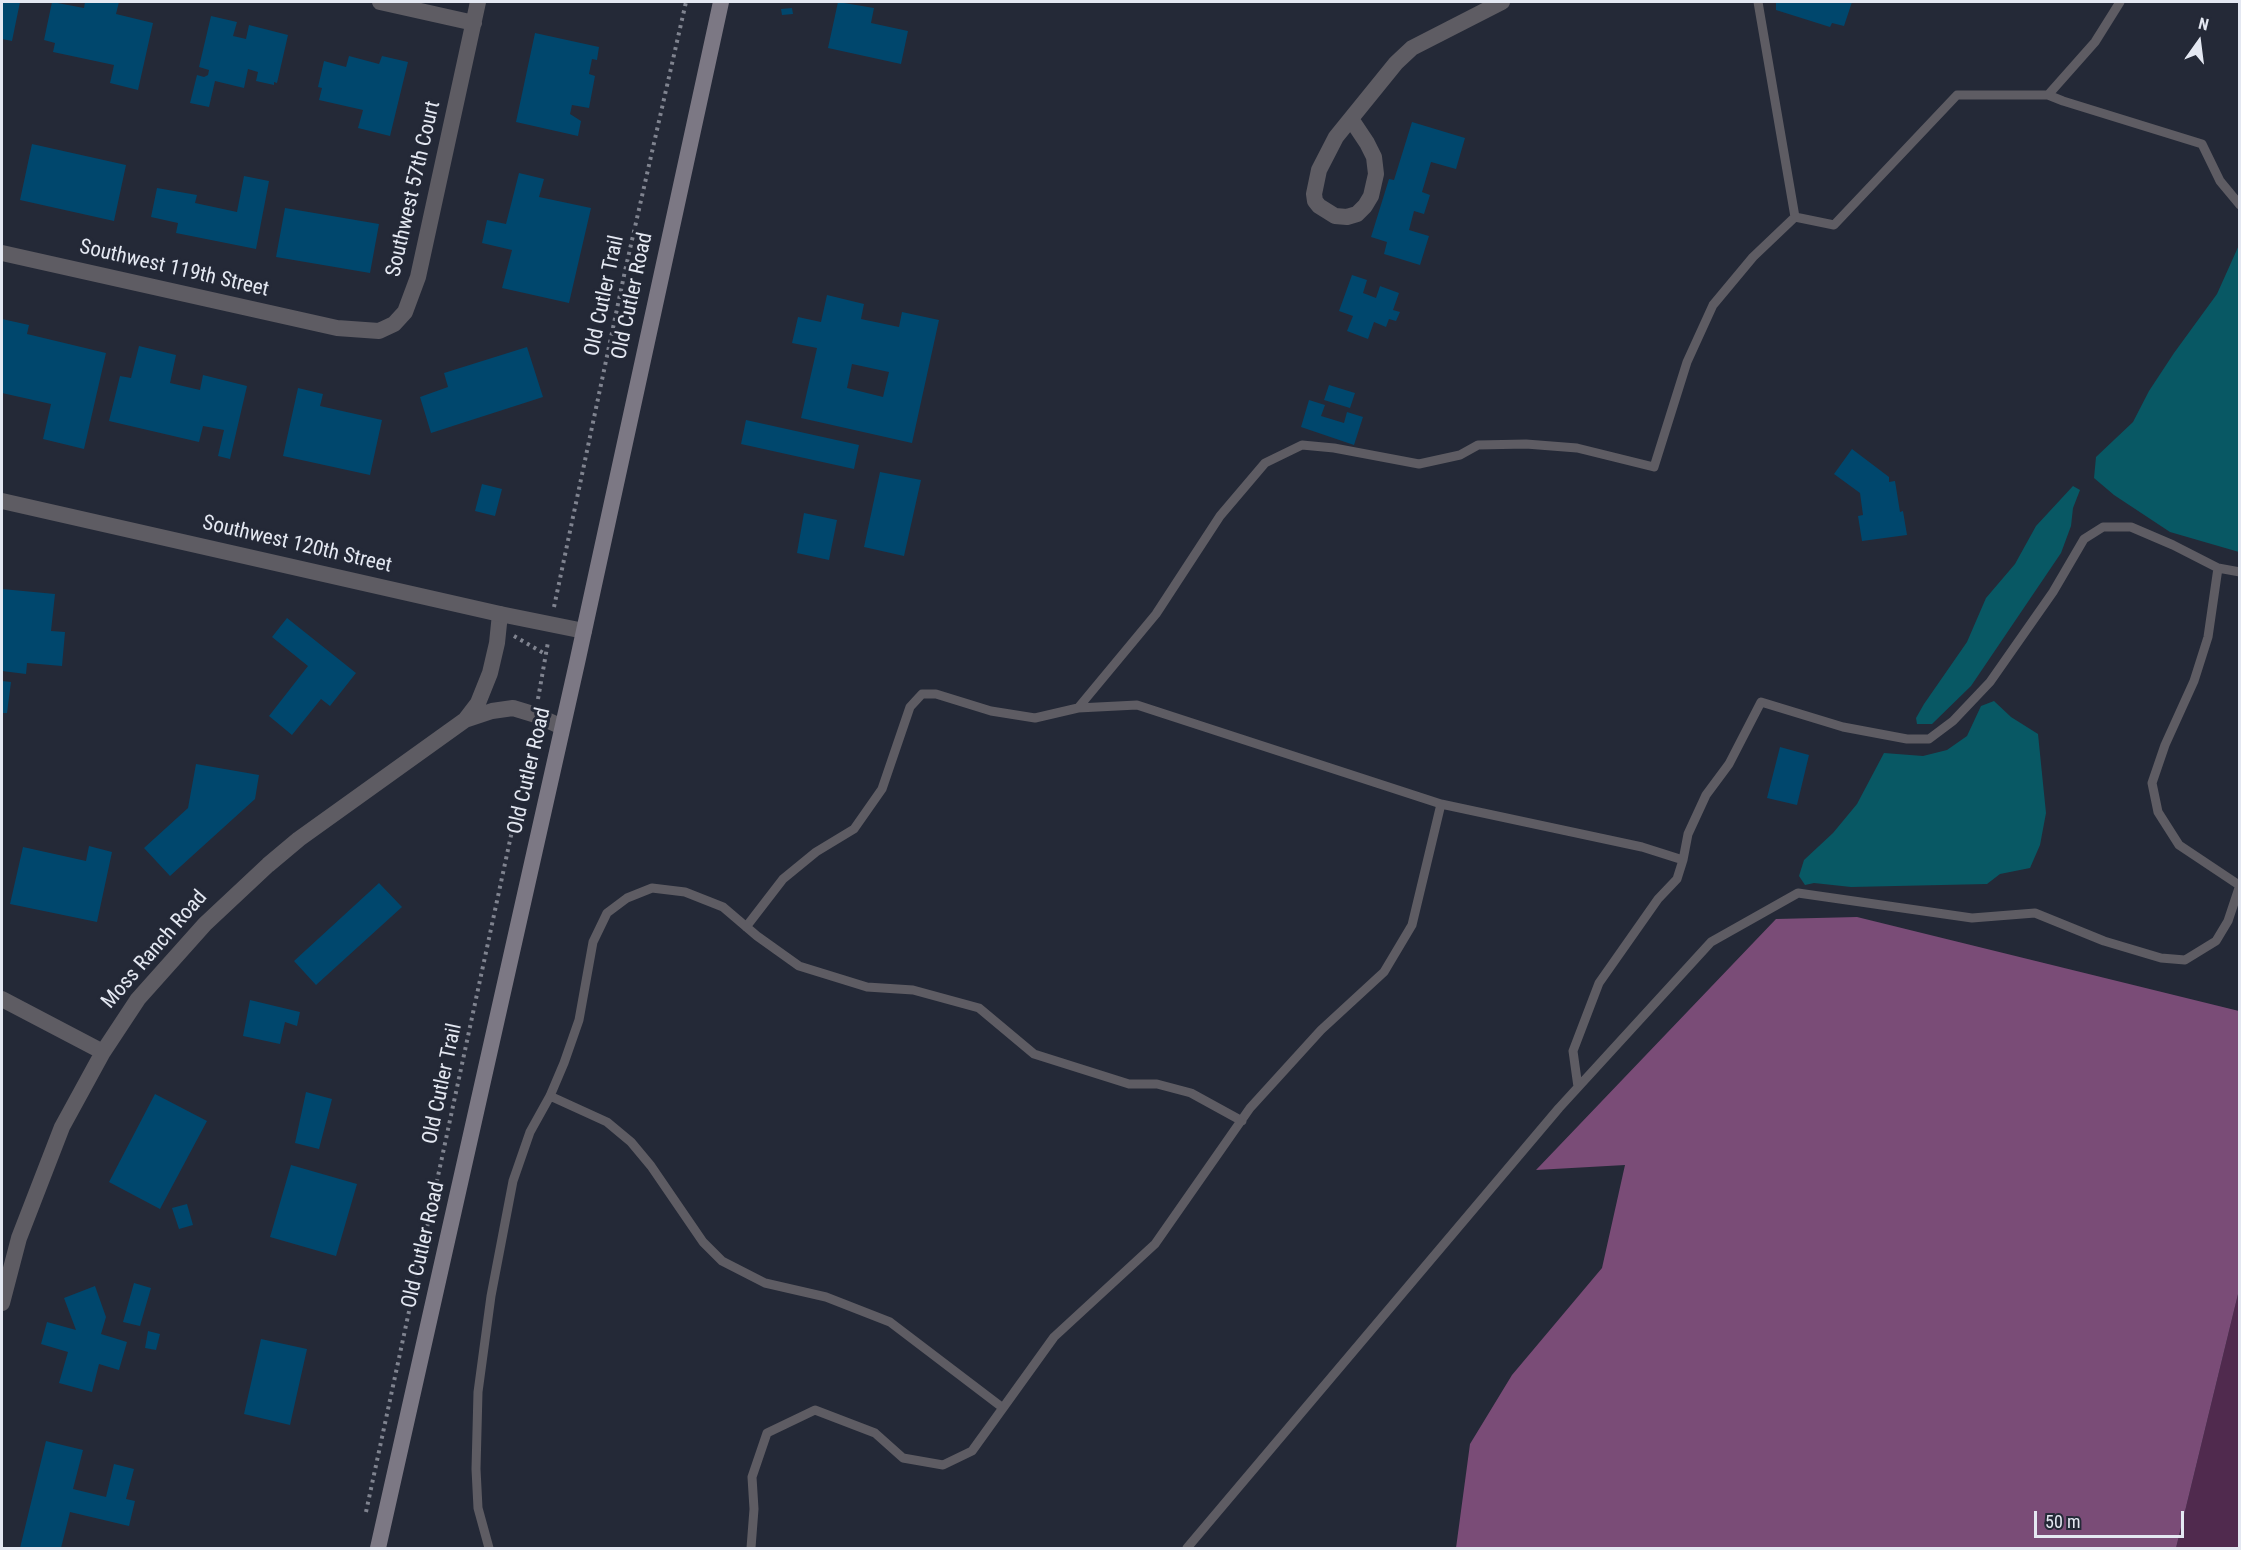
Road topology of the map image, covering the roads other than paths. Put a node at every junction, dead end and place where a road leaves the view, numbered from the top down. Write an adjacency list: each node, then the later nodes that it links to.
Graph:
1 (381, 2): 7 (street)
2 (478, 2): 7 (street, Southwest 57th Court)
3 (722, 2): 18 (main road, Old Cutler Road)
4 (1502, 2): 9 (street)
5 (1758, 2): 11 (lane)
6 (2120, 2): 8 (lane)
7 (474, 23): 13 (street, Southwest 57th Court)
8 (2048, 94): 10 (lane); 11 (lane)
9 (1351, 119): 9 (street)
10 (2240, 205)
11 (1795, 217): 19 (lane)
12 (2, 253): 13 (street, Southwest 119th Street)
13 (337, 328)
14 (2, 501): 17 (street, Southwest 120th Street)
15 (2218, 568): 16 (lane); 23 (lane); 24 (lane)
16 (2240, 572)
17 (500, 614): 18 (street, Southwest 120th Street); 20 (street, Moss Ranch Road)
18 (584, 630): 21 (main road, Old Cutler Road)
19 (1078, 708): 22 (lane); 25 (lane)
20 (465, 720): 21 (street, Moss Ranch Road); 27 (street, Moss Ranch Road)
21 (562, 727): 33 (main road, Old Cutler Road)
22 (1442, 804): 23 (lane); 30 (lane)
23 (1683, 860): 28 (lane)
24 (2239, 885): 28 (lane)
25 (746, 927): 29 (lane); 30 (lane)
26 (2, 999): 27 (street)
27 (103, 1052): 31 (street, Moss Ranch Road)
28 (1578, 1087): 36 (lane)
29 (550, 1096): 32 (lane); 34 (lane)
30 (1242, 1121): 32 (lane)
31 (2, 1303)
32 (1003, 1408): 35 (lane)
33 (378, 1548)
34 (489, 1548)
35 (751, 1548)
36 (1187, 1548)

